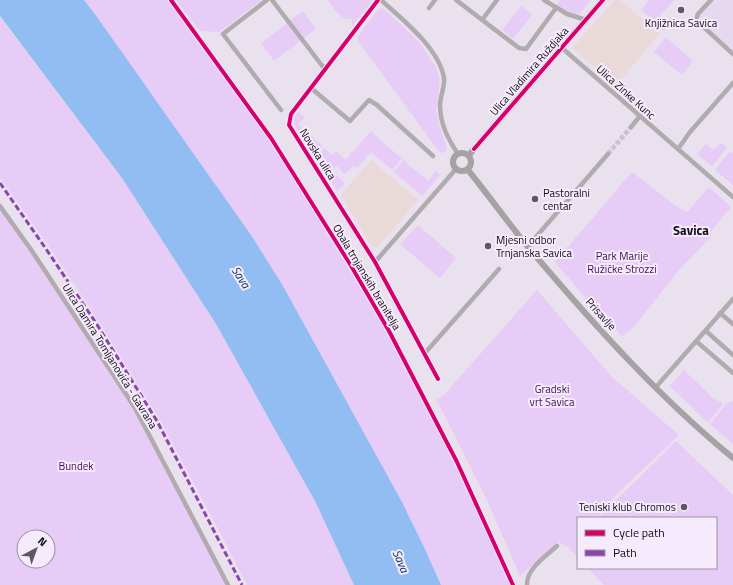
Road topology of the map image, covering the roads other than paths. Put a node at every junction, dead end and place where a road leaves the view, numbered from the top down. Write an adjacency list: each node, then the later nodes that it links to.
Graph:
1 (267, 0): 21 (street)
2 (272, 0): 18 (street)
3 (379, 0): 18 (street, Novska ulica); 25 (street)
4 (435, 0): 12 (street)
5 (456, 0): 14 (street)
6 (497, 0): 14 (street)
7 (544, 0): 11 (street)
8 (556, 0): 11 (street)
9 (603, 0): 15 (street, Ulica Vladimira Ruždjaka)
10 (711, 0): 17 (street)
11 (552, 6): 13 (street)
12 (429, 8)
13 (556, 8): 14 (street); 15 (street)
14 (482, 20)
15 (586, 20): 16 (street, Ulica Vladimira Ruždjaka)
16 (562, 48): 22 (street, Ulica Zinke Kunc); 27 (street, Ulica Vladimira Ruždjaka)
17 (733, 54)
18 (325, 69): 20 (street, Novska ulica)
19 (733, 82): 24 (street)
20 (311, 88): 28 (street); 34 (street, Novska ulica)
21 (281, 110)
22 (640, 116): 23 (street); 24 (street, Ulica Zinke Kunc)
23 (630, 127)
24 (678, 150): 31 (street, Ulica Zinke Kunc)
25 (458, 154): 27 (street); 29 (street)
26 (608, 154): 33 (street)
27 (469, 155): 30 (street)
28 (433, 156)
29 (456, 169): 30 (street); 34 (street)
30 (468, 170): 33 (street, Prisavlje)
31 (733, 197)
32 (0, 206): 48 (street, Ulica Damira Tomljanovića - Gavrana)
33 (528, 246): 45 (street, Prisavlje)
34 (375, 262): 41 (street)
35 (499, 269): 41 (street)
36 (733, 299): 37 (street)
37 (720, 313): 38 (street); 39 (street)
38 (733, 324)
39 (706, 331): 40 (street); 42 (street)
40 (696, 341): 43 (street); 45 (street)
41 (425, 353): 44 (street)
42 (733, 355)
43 (733, 373)
44 (438, 379)
45 (656, 388): 46 (street, Prisavlje)
46 (733, 458)
47 (557, 546): 49 (street)
48 (228, 585)
49 (527, 585)

